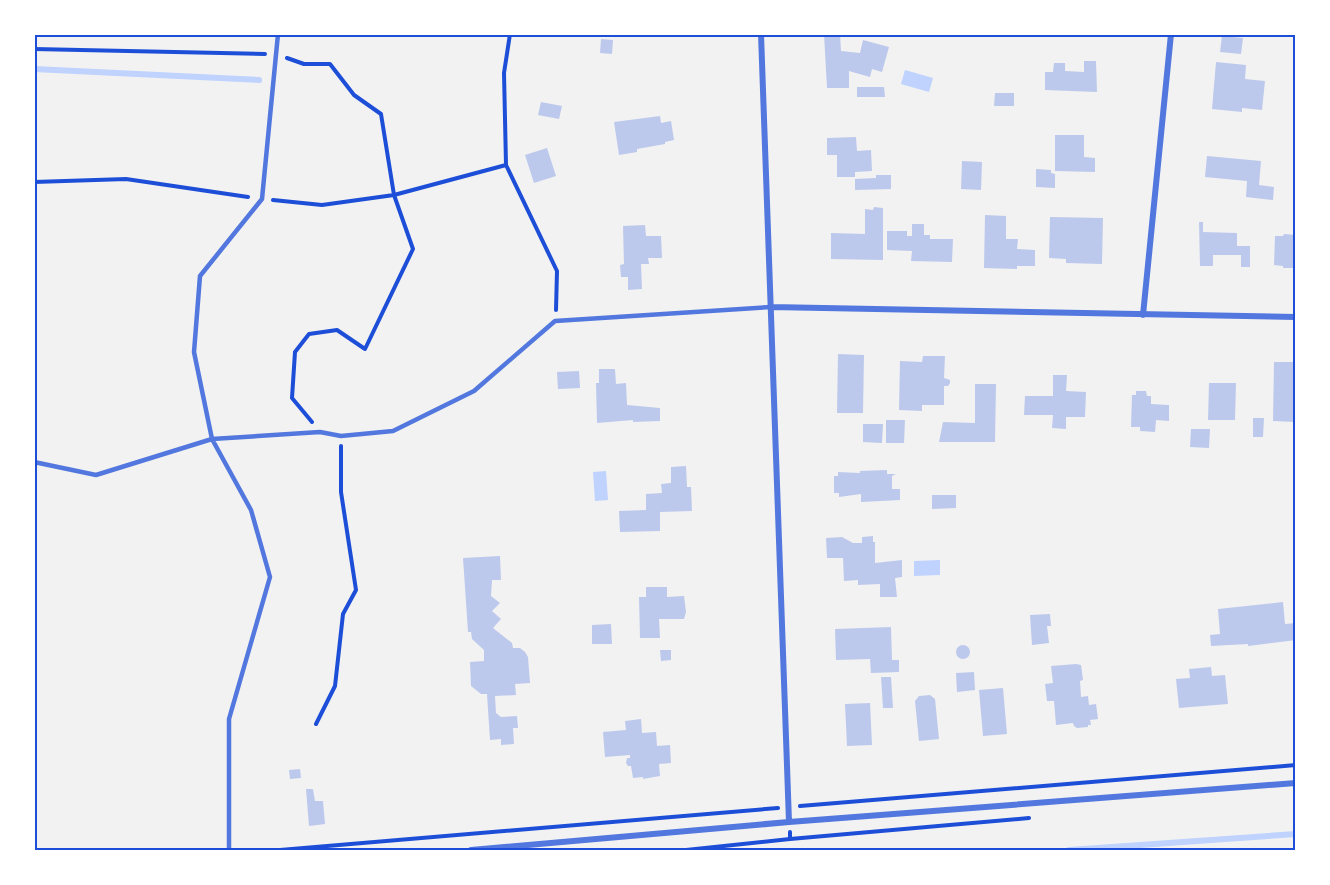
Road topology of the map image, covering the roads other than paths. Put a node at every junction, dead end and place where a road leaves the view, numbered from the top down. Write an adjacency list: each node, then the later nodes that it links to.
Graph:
1 (278, 34): 7 (lane)
2 (761, 34): 4 (street)
3 (1171, 34): 5 (street)
4 (771, 307): 5 (street); 7 (lane); 10 (street)
5 (1143, 315): 6 (street)
6 (1296, 317)
7 (212, 439): 8 (lane); 11 (lane)
8 (34, 462)
9 (1296, 783): 10 (street)
10 (789, 822): 12 (street)
11 (229, 850)
12 (471, 850)

